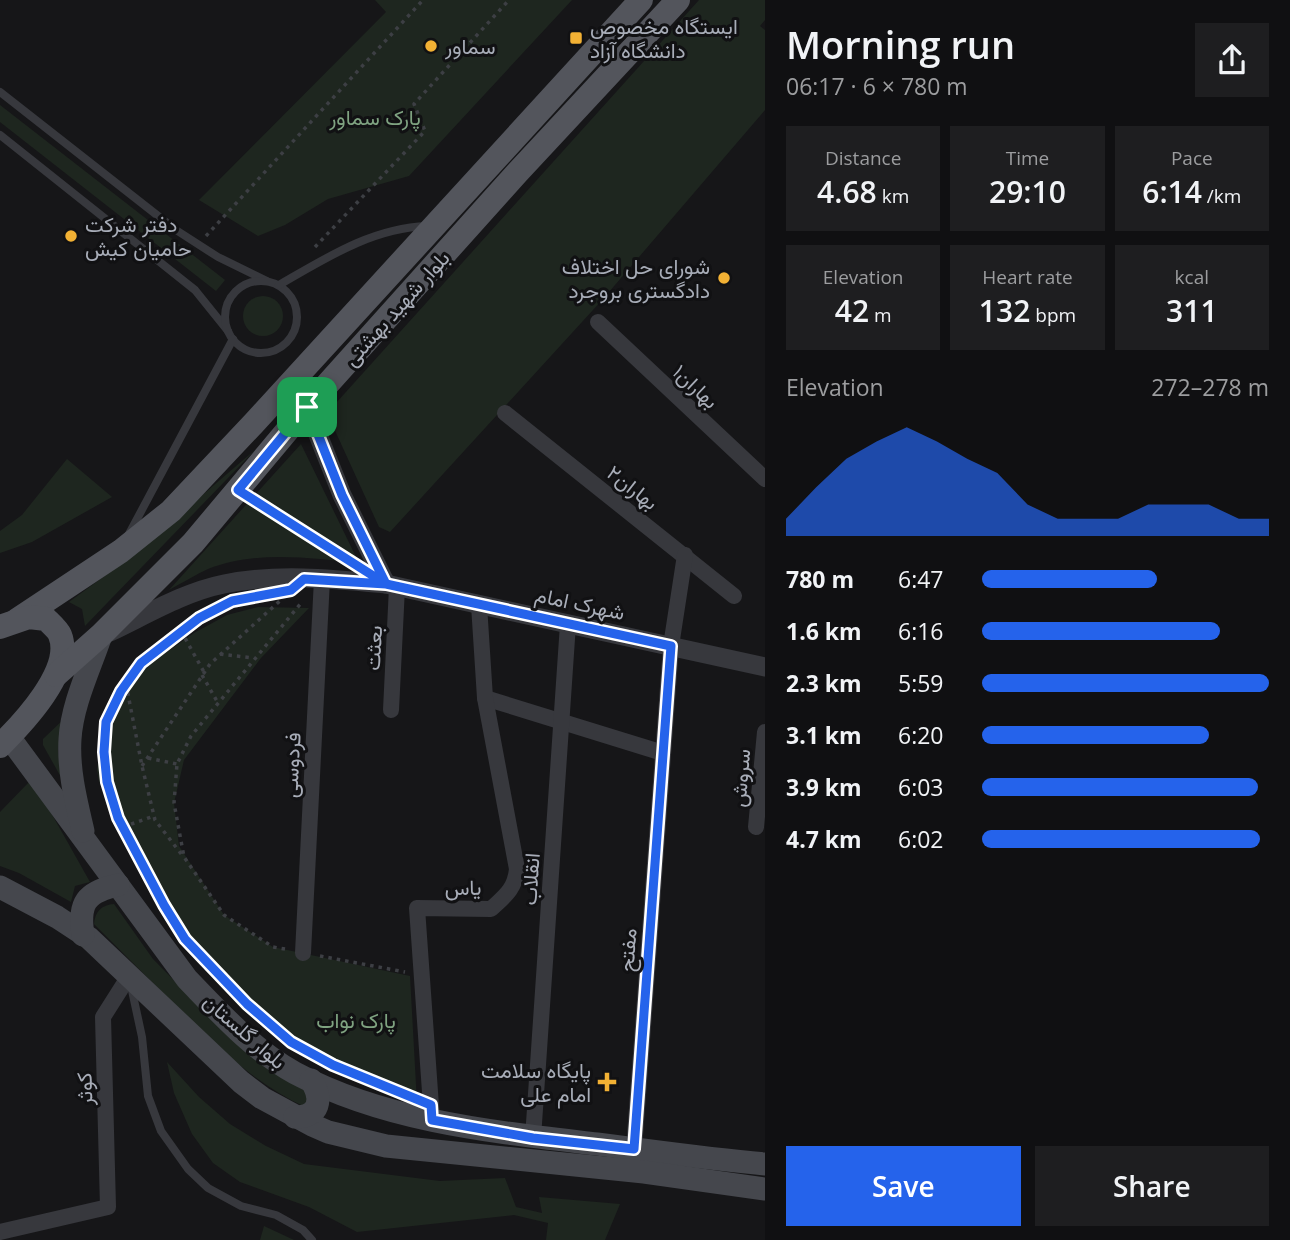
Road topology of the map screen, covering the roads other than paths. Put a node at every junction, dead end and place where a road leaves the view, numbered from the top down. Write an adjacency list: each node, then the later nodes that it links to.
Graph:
1 (641, 0): 5 (main road, بلوار شهید بهشتی)
2 (678, 0): 11 (main road, بلوار شهید بهشتی)
3 (0, 92): 6 (lane)
4 (0, 135): 9 (lane)
5 (434, 226): 7 (lane); 14 (main road, بلوار شهید بهشتی)
6 (267, 281): 7 (lane); 9 (lane)
7 (279, 285): 10 (lane)
8 (598, 323): 13 (street, بهاران۱)
9 (228, 331): 10 (lane)
10 (233, 340): 14 (lane)
11 (307, 407): 17 (street); 22 (main road, بلوار شهید بهشتی)
12 (505, 413): 15 (street, بهاران۲)
13 (765, 479)
14 (118, 553): 20 (main road, بلوار شهید بهشتی)
15 (685, 555): 18 (street, بهاران۲); 23 (street, مفتح)
16 (313, 579): 17 (street, شهرک امام); 22 (street, شهرک امام); 37 (street, فردوسی)
17 (391, 586): 19 (street, شهرک امام); 27 (street, بعثت)
18 (734, 596)
19 (479, 605): 21 (street, شهرک امام); 26 (street, یاس)
20 (8, 623): 25 (main road)
21 (568, 624): 23 (street, شهرک امام); 28 (street, انقلاب)
22 (101, 635): 25 (main road, بلوار شهید بهشتی); 33 (main road)
23 (671, 646): 24 (street, شهرک امام); 31 (street, مفتح)
24 (765, 667)
25 (56, 675): 30 (main road)
26 (485, 698): 28 (street); 41 (street, یاس)
27 (391, 710)
28 (562, 722): 31 (street); 42 (street, انقلاب)
29 (765, 732): 32 (street, سروش)
30 (4, 742): 33 (main road, بلوار گلستان)
31 (663, 753): 43 (street, مفتح)
32 (756, 827)
33 (85, 841): 34 (main road, بلوار گلستان)
34 (118, 885): 36 (main road); 39 (main road, بلوار گلستان)
35 (0, 887): 36 (main road, بلوار گلستان)
36 (83, 935): 38 (main road, بلوار گلستان)
37 (303, 953)
38 (130, 976): 40 (main road, بلوار گلستان); 46 (street, کوثر); 47 (lane)
39 (310, 1080): 40 (main road); 41 (main road, بلوار گلستان)
40 (295, 1118): 45 (main road, بلوار گلستان)
41 (432, 1120): 42 (main road, بلوار گلستان)
42 (533, 1138): 43 (main road, بلوار گلستان)
43 (634, 1149): 44 (main road, بلوار گلستان)
44 (765, 1164)
45 (765, 1189)
46 (0, 1232)
47 (313, 1240)

